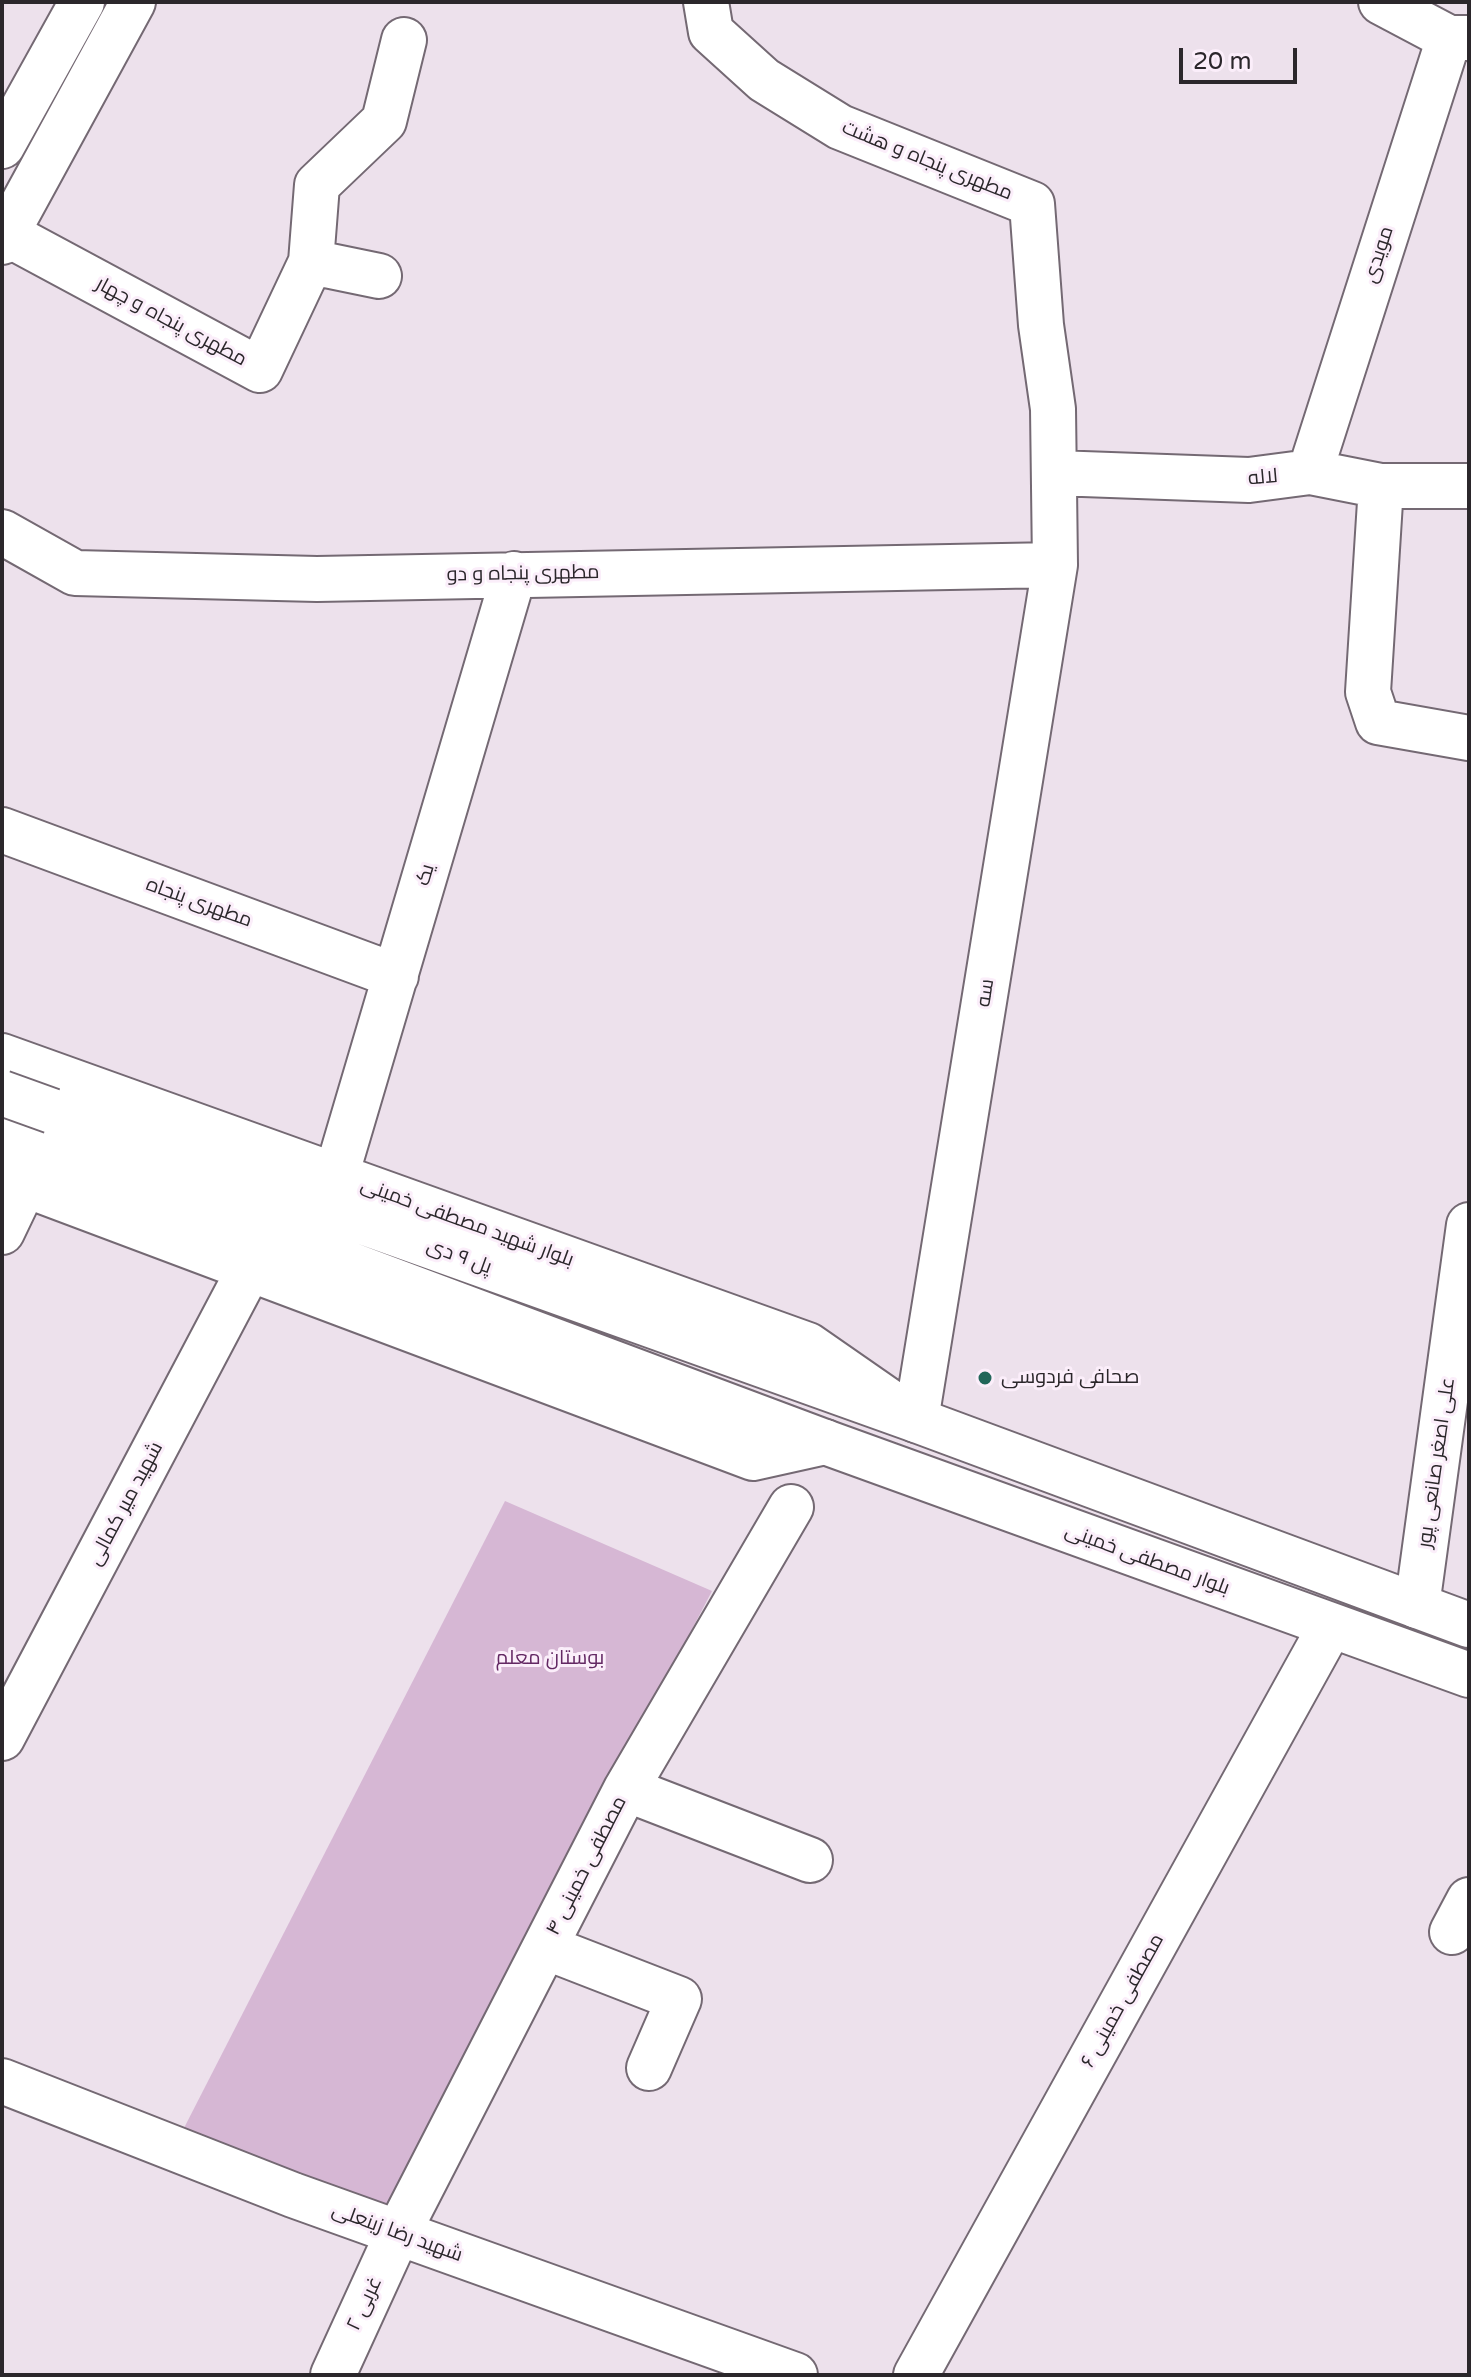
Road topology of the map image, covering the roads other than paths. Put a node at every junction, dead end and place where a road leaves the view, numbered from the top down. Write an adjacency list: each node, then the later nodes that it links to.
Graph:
1 (82, 2): 7 (street)
2 (133, 2): 8 (street)
3 (706, 2): 12 (street, مطهری پنجاه و هشت)
4 (1381, 2): 5 (street, مویدی)
5 (1459, 38): 11 (street, مویدی)
6 (404, 40): 9 (street, مطهری پنجاه و چهار)
7 (5, 136)
8 (4, 238): 9 (street, مطهری پنجاه و چهار)
9 (311, 262): 10 (street)
10 (379, 276)
11 (1310, 472): 12 (street, لاله); 13 (street, لاله)
12 (1055, 473): 16 (street, مطهری پنجاه و هشت)
13 (1381, 486): 14 (street, لاله); 18 (street)
14 (1469, 486)
15 (2, 532): 17 (street, مطهری پنجاه و دو)
16 (1055, 565): 17 (street, مطهری پنجاه و دو); 28 (street, سه)
17 (514, 574): 20 (street, یک)
18 (1469, 738)
19 (2, 830): 20 (street, مطهری پنجاه)
20 (396, 976): 24 (street, یک)
21 (2, 1056): 23 (street, بلوار شهید مصطفی خمینی)
22 (2, 1095): 23 (street, پل ۹ دی, bridge)
23 (27, 1142): 24 (street, بلوار شهید مصطفی خمینی); 26 (street); 27 (street, بلوار شهید مصطفی خمینی); 28 (street, پل ۹ دی); 29 (street, پل ۹ دی)
24 (336, 1176): 28 (street, بلوار شهید مصطفی خمینی)
25 (1469, 1225): 31 (street, علی اصغر صانعی پور)
26 (2, 1232)
27 (249, 1270): 29 (street, بلوار شهید مصطفی خمینی); 35 (street, شهید میر کمالی)
28 (916, 1420): 31 (street)
29 (825, 1442): 33 (street, بلوار مصطفی خمینی)
30 (791, 1507): 36 (street, مصطفی خمینی ۴)
31 (1417, 1606): 32 (street)
32 (1469, 1625)
33 (1330, 1627): 34 (street, بلوار مصطفی خمینی); 44 (street, مصطفی خمینی ۶)
34 (1469, 1675)
35 (2, 1738)
36 (626, 1789): 37 (street); 38 (street, مصطفی خمینی ۴)
37 (810, 1860)
38 (545, 1947): 39 (street); 41 (street, مصطفی خمینی ۴)
39 (649, 2068)
40 (7, 2096): 41 (street, شهید رضا زینعلی)
41 (398, 2233): 42 (street, ۲ غربی); 43 (street, شهید رضا زینعلی)
42 (333, 2375)
43 (795, 2375)
44 (916, 2375)

